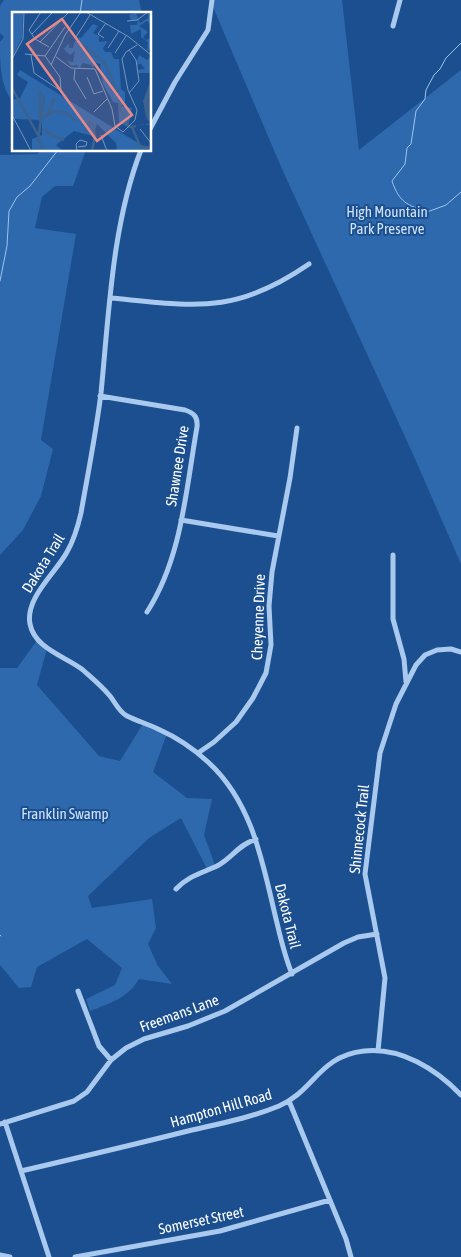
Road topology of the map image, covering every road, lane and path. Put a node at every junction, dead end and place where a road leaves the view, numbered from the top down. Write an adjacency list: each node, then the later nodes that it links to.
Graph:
1 (400, 0): 3 (street)
2 (212, 3): 4 (street)
3 (393, 26)
4 (151, 127)
5 (141, 151): 7 (street, Dakota Trail)
6 (309, 264): 7 (street)
7 (111, 298): 8 (street, Dakota Trail)
8 (100, 396): 10 (street, Shawnee Drive); 16 (street, Dakota Trail)
9 (297, 428): 11 (street, Cheyenne Drive)
10 (181, 520): 11 (street); 13 (street, Shawnee Drive)
11 (278, 536): 16 (street, Cheyenne Drive)
12 (393, 555): 15 (street)
13 (147, 612)
14 (461, 652): 15 (street, Shinnecock Trail)
15 (406, 683): 19 (street, Shinnecock Trail)
16 (198, 753): 17 (street, Dakota Trail)
17 (256, 839): 18 (street); 20 (street, Dakota Trail)
18 (176, 889)
19 (377, 934): 20 (street, Freemans Lane); 22 (street, Shinnecock Trail)
20 (292, 974): 23 (street, Freemans Lane)
21 (78, 991): 23 (street)
22 (378, 1051): 24 (street, Hampton Hill Road); 25 (street, Hampton Hill Road)
23 (111, 1060): 26 (street, Freemans Lane)
24 (461, 1095)
25 (289, 1101): 27 (street, Hampton Hill Road); 28 (street)
26 (3, 1123): 27 (street)
27 (21, 1171): 31 (street)
28 (330, 1200): 32 (street, Somerset Street); 33 (street)
29 (0, 1255): 30 (street)
30 (10, 1257)
31 (49, 1257)
32 (75, 1257)
33 (351, 1257)

